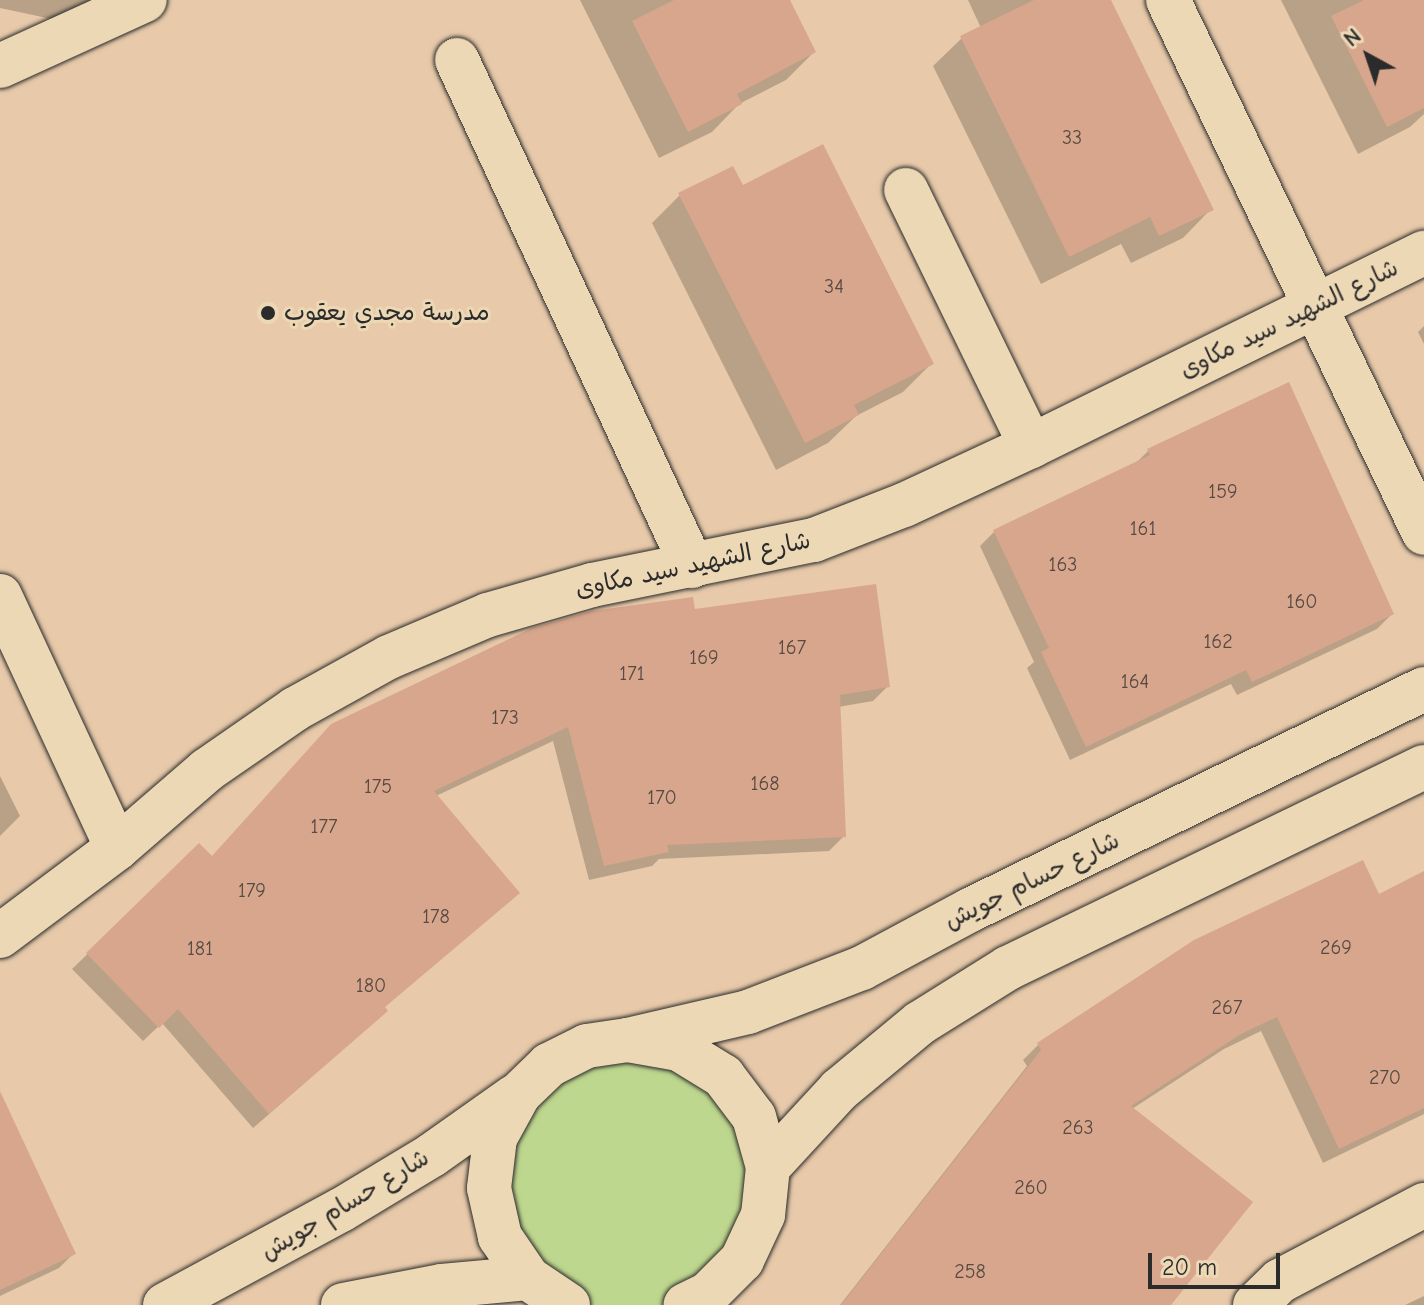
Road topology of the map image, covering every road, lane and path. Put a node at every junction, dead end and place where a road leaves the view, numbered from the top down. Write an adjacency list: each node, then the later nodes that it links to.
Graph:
1 (145, 0): 4 (street)
2 (1168, 0): 7 (street)
3 (457, 60): 10 (street)
4 (0, 66)
5 (906, 190): 8 (street)
6 (1424, 253): 7 (street, شارع الشهيد سيد مكاوى)
7 (1315, 307): 8 (street, شارع الشهيد سيد مكاوى); 9 (street)
8 (1031, 446): 10 (street, شارع الشهيد سيد مكاوى)
9 (1424, 533)
10 (692, 566): 14 (street, شارع الشهيد سيد مكاوى)
11 (0, 596): 14 (street)
12 (1424, 689): 16 (street, شارع حسام جويش)
13 (1424, 767): 18 (street)
14 (117, 848): 15 (street, شارع الشهيد سيد مكاوى)
15 (0, 936)
16 (628, 1040): 17 (street); 18 (street)
17 (519, 1094): 20 (street); 21 (street, شارع حسام جويش)
18 (768, 1167): 24 (street)
19 (1424, 1205): 25 (street)
20 (528, 1278): 22 (street); 23 (street)
21 (165, 1305)
22 (343, 1305)
23 (568, 1305)
24 (685, 1305)
25 (1255, 1305)

